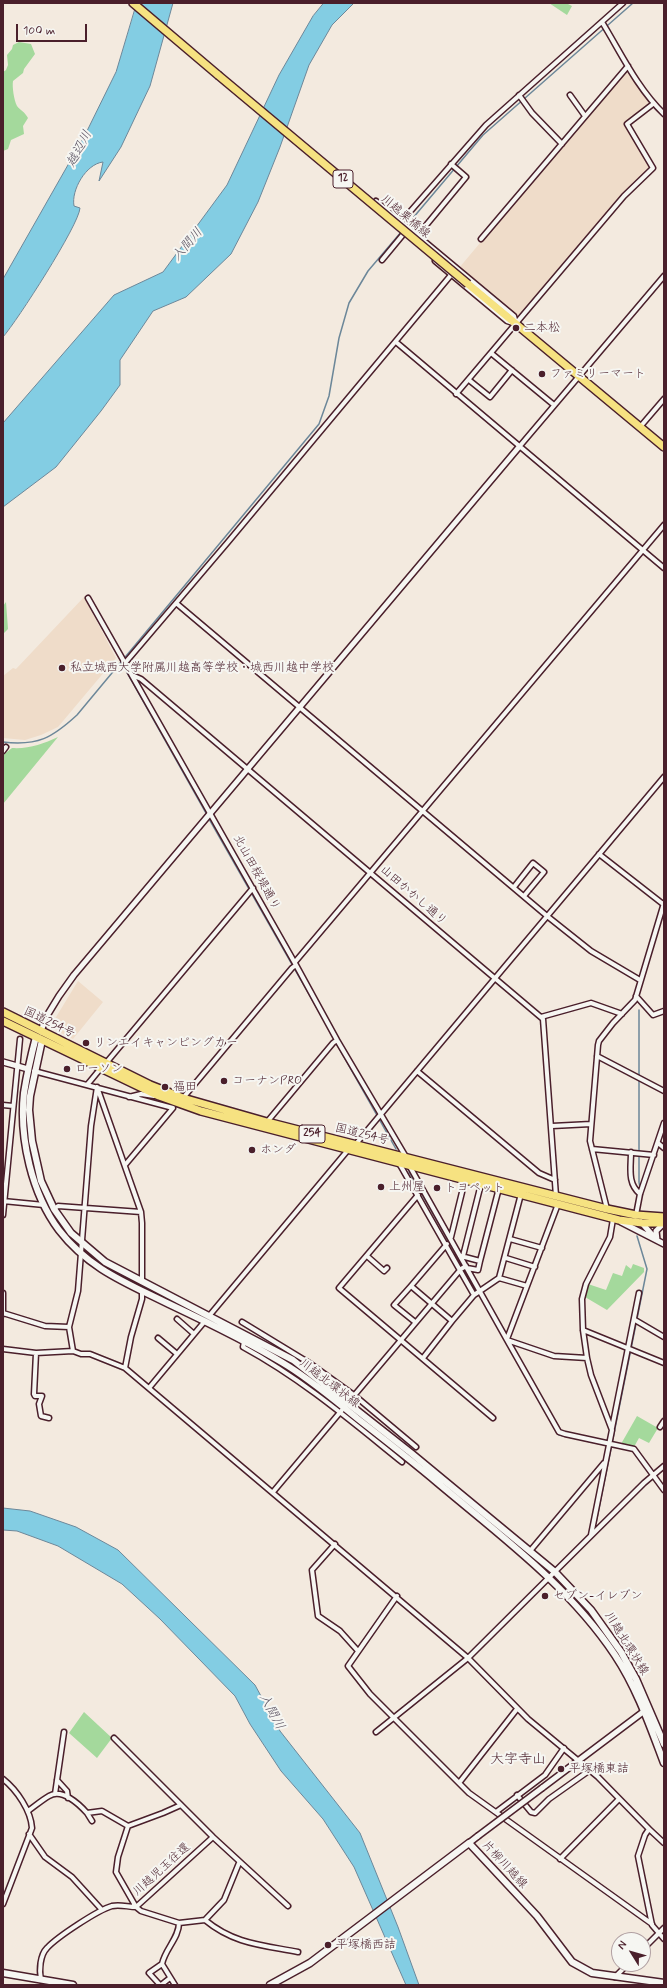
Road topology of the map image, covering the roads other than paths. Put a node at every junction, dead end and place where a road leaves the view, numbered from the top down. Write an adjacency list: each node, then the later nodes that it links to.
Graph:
1 (133, 3): 21 (main road, 川越栗橋線 / 12, bridge)
2 (623, 3): 3 (street)
3 (602, 22): 4 (street); 5 (street)
4 (628, 66): 7 (street); 9 (street)
5 (519, 95): 10 (street); 11 (street)
6 (570, 95): 9 (street)
7 (653, 104): 8 (street); 21 (street)
8 (664, 114)
9 (585, 116): 10 (street)
10 (562, 144): 16 (street)
11 (451, 164): 13 (street); 15 (street)
12 (376, 201): 13 (street)
13 (401, 222): 14 (street)
14 (409, 228): 15 (street); 18 (street)
15 (418, 235): 17 (street)
16 (481, 239)
17 (426, 242): 19 (street); 21 (street)
18 (382, 260)
19 (451, 275): 21 (street); 22 (street)
20 (664, 276): 25 (street)
21 (516, 323): 23 (street); 25 (main road, 川越栗橋線 / 12)
22 (396, 342): 27 (street); 37 (street)
23 (491, 354): 24 (street); 26 (street)
24 (512, 370): 26 (street); 29 (street)
25 (578, 375): 29 (street); 30 (main road, 川越栗橋線 / 12)
26 (469, 380): 27 (street)
27 (456, 394): 31 (street)
28 (664, 399): 30 (street)
29 (554, 406): 31 (street)
30 (640, 428): 32 (main road, 川越栗橋線 / 12)
31 (519, 447): 34 (street); 40 (street)
32 (664, 447)
33 (664, 525): 34 (street)
34 (643, 550): 35 (street); 44 (street)
35 (664, 568)
36 (88, 598): 38 (street, 北山田桜堤通り)
37 (176, 603): 38 (street); 40 (street)
38 (125, 663): 39 (street, 北山田桜堤通り)
39 (132, 675): 41 (street, 山田かかし通り); 43 (street, 北山田桜堤通り)
40 (299, 707): 41 (street); 44 (street)
41 (247, 769): 43 (street); 46 (street, 山田かかし通り)
42 (664, 776): 45 (street)
43 (210, 812): 48 (street, 北山田桜堤通り); 61 (street)
44 (423, 812): 46 (street); 47 (street)
45 (599, 854): 50 (street); 51 (street)
46 (370, 873): 52 (street); 53 (street, 山田かかし通り)
47 (514, 887): 49 (street); 49 (street)
48 (253, 888): 52 (street, 北山田桜堤通り); 68 (street)
49 (524, 896): 51 (street)
50 (664, 903): 54 (street)
51 (547, 916): 53 (street); 54 (street)
52 (296, 963): 64 (street, 北山田桜堤通り); 76 (street)
53 (494, 979): 59 (street, 山田かかし通り); 70 (street)
54 (640, 980): 55 (street)
55 (636, 996): 57 (street); 58 (street)
56 (3, 1012): 61 (main road, 国道254号 / 254)
57 (664, 1012)
58 (622, 1014): 59 (street); 65 (street)
59 (541, 1016): 83 (street)
60 (3, 1021): 63 (main road, 国道254号 / 254)
61 (41, 1032): 63 (street); 68 (main road, 国道254号 / 254)
62 (20, 1038): 67 (street)
63 (39, 1039): 68 (main road, 国道254号 / 254); 69 (main road, 川越北環状線)
64 (337, 1040): 79 (street, 北山田桜堤通り); 80 (street)
65 (597, 1056): 73 (street); 82 (street)
66 (3, 1062): 67 (street)
67 (16, 1066): 69 (street); 78 (street)
68 (103, 1066): 71 (street); 74 (main road, 国道254号 / 254); 76 (main road, 国道254号 / 254)
69 (31, 1070): 71 (street); 104 (main road, 川越北環状線); 106 (main road, 川越北環状線)
70 (417, 1071): 79 (street); 95 (street)
71 (87, 1084): 72 (street)
72 (97, 1087): 75 (street); 93 (street); 105 (street)
73 (664, 1091)
74 (159, 1096): 75 (street); 88 (main road, 国道254号 / 254)
75 (129, 1097): 93 (street)
76 (183, 1098): 80 (main road, 国道254号 / 254)
77 (3, 1105): 78 (street)
78 (14, 1106): 102 (street)
79 (380, 1113): 85 (street); 91 (street, 北山田桜堤通り)
80 (267, 1122): 85 (main road, 国道254号 / 254)
81 (664, 1123): 84 (street)
82 (591, 1124): 83 (street); 87 (street)
83 (552, 1126): 95 (street)
84 (658, 1143): 86 (street); 90 (street)
85 (355, 1145): 91 (main road, 国道254号 / 254)
86 (664, 1148)
87 (592, 1149): 89 (street); 107 (street)
88 (348, 1150): 92 (main road, 国道254号 / 254); 139 (street)
89 (632, 1152): 90 (street); 99 (street)
90 (654, 1155): 99 (street)
91 (408, 1161): 92 (main road, 国道254号 / 254); 94 (main road, 国道254号 / 254); 101 (main road, 国道254号 / 254); 114 (street, 北山田桜堤通り)
92 (399, 1162): 100 (street)
93 (125, 1165): 108 (street)
94 (465, 1180): 96 (main road, 国道254号 / 254); 114 (street)
95 (555, 1180): 101 (street)
96 (480, 1184): 97 (main road, 国道254号 / 254); 123 (street)
97 (499, 1188): 98 (main road, 国道254号 / 254); 125 (street)
98 (521, 1194): 103 (main road, 国道254号 / 254); 115 (street)
99 (640, 1194): 110 (street)
100 (418, 1195): 118 (street); 122 (street)
101 (556, 1196): 107 (main road, 国道254号 / 254)
102 (4, 1201): 104 (street); 109 (street)
103 (558, 1204): 111 (main road, 国道254号 / 254); 120 (street)
104 (44, 1205): 121 (main road, 川越北環状線)
105 (85, 1207): 106 (street); 108 (street); 117 (street)
106 (54, 1209): 117 (main road, 川越北環状線)
107 (607, 1209): 110 (main road, 国道254号 / 254)
108 (141, 1212): 130 (street)
109 (3, 1215)
110 (636, 1215): 112 (main road, 254); 113 (street)
111 (616, 1219): 113 (main road, 254); 116 (street); 147 (street)
112 (663, 1219): 113 (main road, 254); 116 (street)
113 (642, 1223): 116 (street)
114 (451, 1237): 123 (street, 北山田桜堤通り)
115 (510, 1239): 120 (street); 124 (street)
116 (657, 1240): 119 (street)
117 (82, 1243): 121 (street); 130 (main road, 川越北環状線)
118 (447, 1244): 128 (street); 131 (street)
119 (664, 1244)
120 (542, 1248): 126 (street)
121 (80, 1253): 133 (main road, 川越北環状線); 145 (street)
122 (367, 1256): 127 (street); 153 (street)
123 (462, 1256): 125 (street); 128 (street, 北山田桜堤通り)
124 (506, 1258): 126 (street); 129 (street)
125 (480, 1261): 128 (street)
126 (535, 1267): 132 (street)
127 (387, 1268)
128 (464, 1268): 134 (street); 134 (street); 137 (street)
129 (500, 1278): 132 (street); 134 (street)
130 (142, 1282): 139 (main road, 川越北環状線)
131 (411, 1286): 137 (street); 144 (street)
132 (527, 1286): 152 (street)
133 (142, 1291): 139 (main road, 川越北環状線); 163 (street)
134 (477, 1292): 142 (street); 152 (street)
135 (3, 1293): 138 (street)
136 (639, 1293): 141 (street)
137 (432, 1303): 142 (street); 144 (street)
138 (3, 1313): 145 (street)
139 (207, 1318): 148 (street); 149 (main road, 川越北環状線); 154 (main road, 川越北環状線)
140 (177, 1319): 148 (street)
141 (635, 1320): 150 (street); 155 (street)
142 (452, 1321): 160 (street)
143 (242, 1322): 146 (street)
144 (415, 1322): 153 (street)
145 (69, 1326): 157 (street)
146 (255, 1330): 149 (street); 165 (street)
147 (583, 1330): 155 (street); 161 (street)
148 (194, 1334): 159 (street)
149 (251, 1337): 182 (main road, 川越北環状線)
150 (664, 1337)
151 (158, 1338): 159 (street)
152 (507, 1339): 161 (street); 172 (street)
153 (401, 1340): 160 (street); 165 (street)
154 (244, 1342): 166 (street); 184 (main road, 川越北環状線)
155 (629, 1348): 162 (street); 171 (street)
156 (3, 1349): 158 (street)
157 (73, 1351): 158 (street); 163 (street)
158 (36, 1353): 167 (street)
159 (177, 1354): 164 (street)
160 (423, 1358): 168 (street)
161 (587, 1358): 171 (street)
162 (664, 1362)
163 (125, 1368): 164 (street)
164 (149, 1388): 179 (street)
165 (353, 1397): 173 (street)
166 (341, 1411): 174 (street); 179 (street)
167 (49, 1418)
168 (493, 1418)
169 (664, 1421): 170 (street)
170 (660, 1427)
171 (612, 1430): 172 (street)
172 (610, 1444): 175 (street); 177 (street)
173 (416, 1447)
174 (402, 1462)
175 (604, 1463): 180 (street); 182 (street)
176 (664, 1466): 177 (street)
177 (653, 1474): 178 (street); 180 (street)
178 (664, 1490)
179 (273, 1492): 181 (street)
180 (591, 1535): 183 (street)
181 (335, 1544): 185 (street); 186 (street)
182 (530, 1551): 183 (main road, 川越北環状線)
183 (555, 1572): 184 (street); 189 (main road, 川越北環状線)
184 (550, 1578): 187 (street); 189 (main road, 川越北環状線)
185 (397, 1596): 186 (street); 187 (street)
186 (358, 1651): 190 (street)
187 (468, 1658): 188 (street); 190 (street)
188 (517, 1709): 195 (street); 201 (street)
189 (646, 1709): 194 (main road, 川越北環状線); 196 (street); 197 (main road, 川越北環状線)
190 (394, 1718): 192 (street); 201 (street)
191 (64, 1732): 200 (street)
192 (376, 1732)
193 (114, 1738): 206 (street)
194 (664, 1744)
195 (564, 1748): 196 (street); 203 (street)
196 (578, 1760): 198 (street); 215 (street, bridge)
197 (664, 1763)
198 (590, 1770): 203 (street); 205 (street)
199 (3, 1779): 207 (street)
200 (57, 1780): 202 (street); 204 (street)
201 (459, 1783): 208 (street)
202 (55, 1794): 204 (street); 207 (street)
203 (517, 1795): 208 (street)
204 (68, 1798): 209 (street)
205 (619, 1798): 212 (street); 217 (street)
206 (181, 1805): 211 (street); 214 (street)
207 (28, 1811): 213 (street)
208 (496, 1812): 217 (street)
209 (87, 1813): 210 (street); 211 (street)
210 (92, 1821)
211 (128, 1826): 221 (street)
212 (649, 1829): 216 (street); 225 (street)
213 (29, 1834): 219 (street); 222 (street)
214 (213, 1838): 218 (street); 221 (street, 川越児玉往還)
215 (469, 1843): 234 (main road, 片柳川越線); 243 (main road, 片柳川越線)
216 (664, 1843)
217 (560, 1859): 225 (street)
218 (239, 1863): 220 (street); 223 (street)
219 (3, 1904)
220 (288, 1906)
221 (136, 1907): 222 (street, 川越児玉往還); 224 (street)
222 (102, 1910): 236 (street, 川越児玉往還)
223 (205, 1920): 224 (street); 230 (street)
224 (179, 1923): 231 (street)
225 (652, 1925): 227 (street)
226 (664, 1928): 227 (street)
227 (660, 1933): 228 (street); 229 (street)
228 (664, 1939)
229 (651, 1941)
230 (298, 1952)
231 (162, 1964): 235 (street); 241 (street)
232 (620, 1972): 234 (street)
233 (3, 1973): 236 (main road)
234 (615, 1977): 237 (main road, 片柳川越線)
235 (170, 1978): 241 (street); 242 (street)
236 (41, 1982): 240 (main road)
237 (635, 1982): 238 (main road, 片柳川越線)
238 (646, 1983): 239 (main road, 片柳川越線)
239 (664, 1983)
240 (72, 1985)
241 (160, 1985)
242 (175, 1985)
243 (270, 1985)

